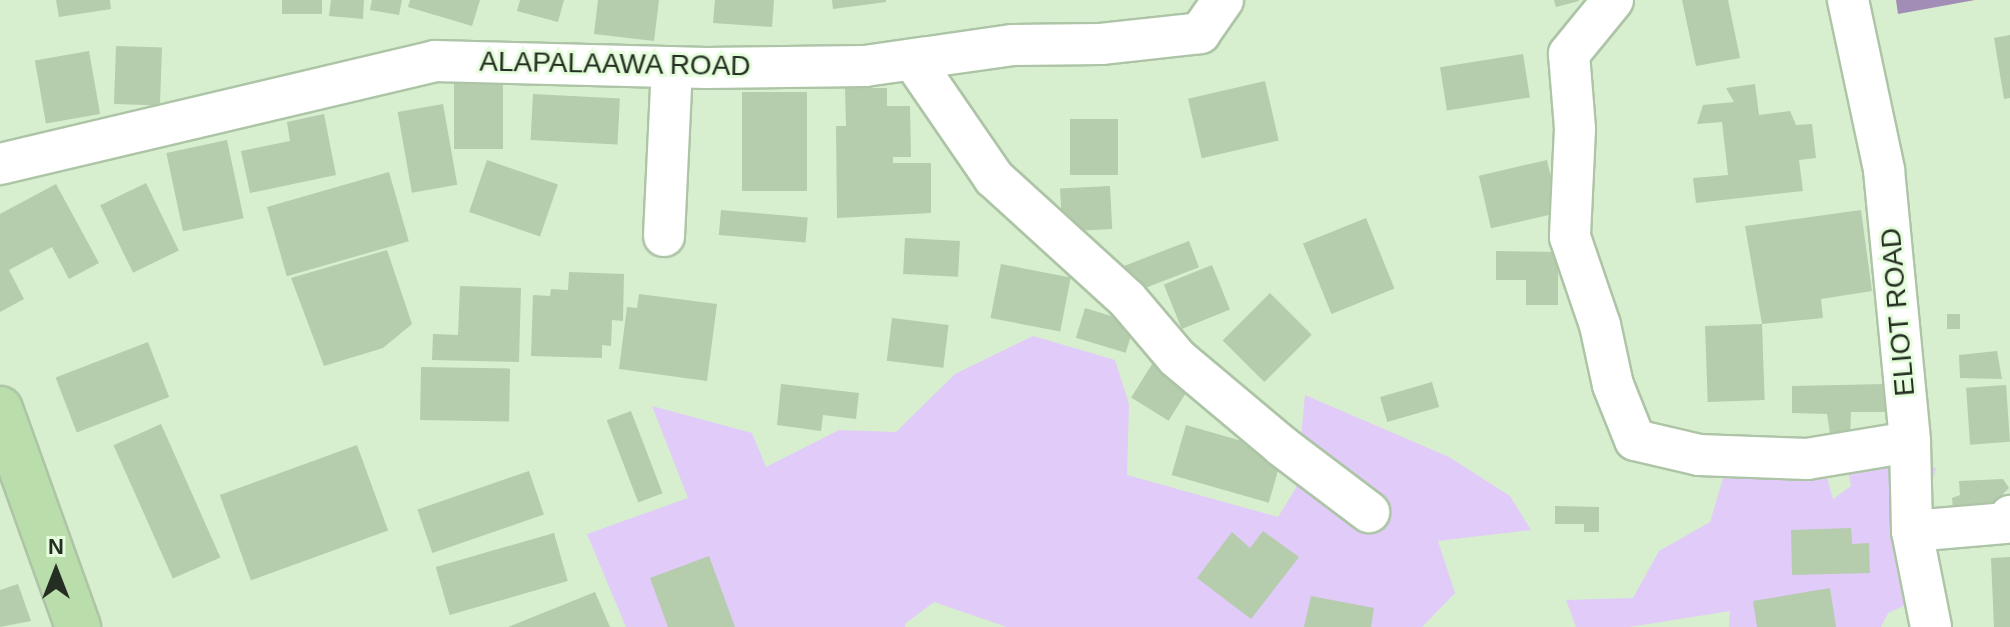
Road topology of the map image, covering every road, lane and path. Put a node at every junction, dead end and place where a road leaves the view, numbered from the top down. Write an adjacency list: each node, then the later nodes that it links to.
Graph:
1 (1223, 0): 4 (street, ALAPALAAWA ROAD)
2 (1613, 0): 9 (street)
3 (1848, 0): 9 (street, ELIOT ROAD)
4 (913, 60): 5 (street, ALAPALAAWA ROAD); 10 (street)
5 (672, 67): 6 (street, ALAPALAAWA ROAD); 7 (street)
6 (0, 164)
7 (664, 236)
8 (0, 409): 13 (main road)
9 (1910, 442): 12 (street, ELIOT ROAD)
10 (1369, 512)
11 (2010, 516): 12 (street)
12 (1912, 531): 14 (street, ELIOT ROAD)
13 (78, 627)
14 (1931, 627)

